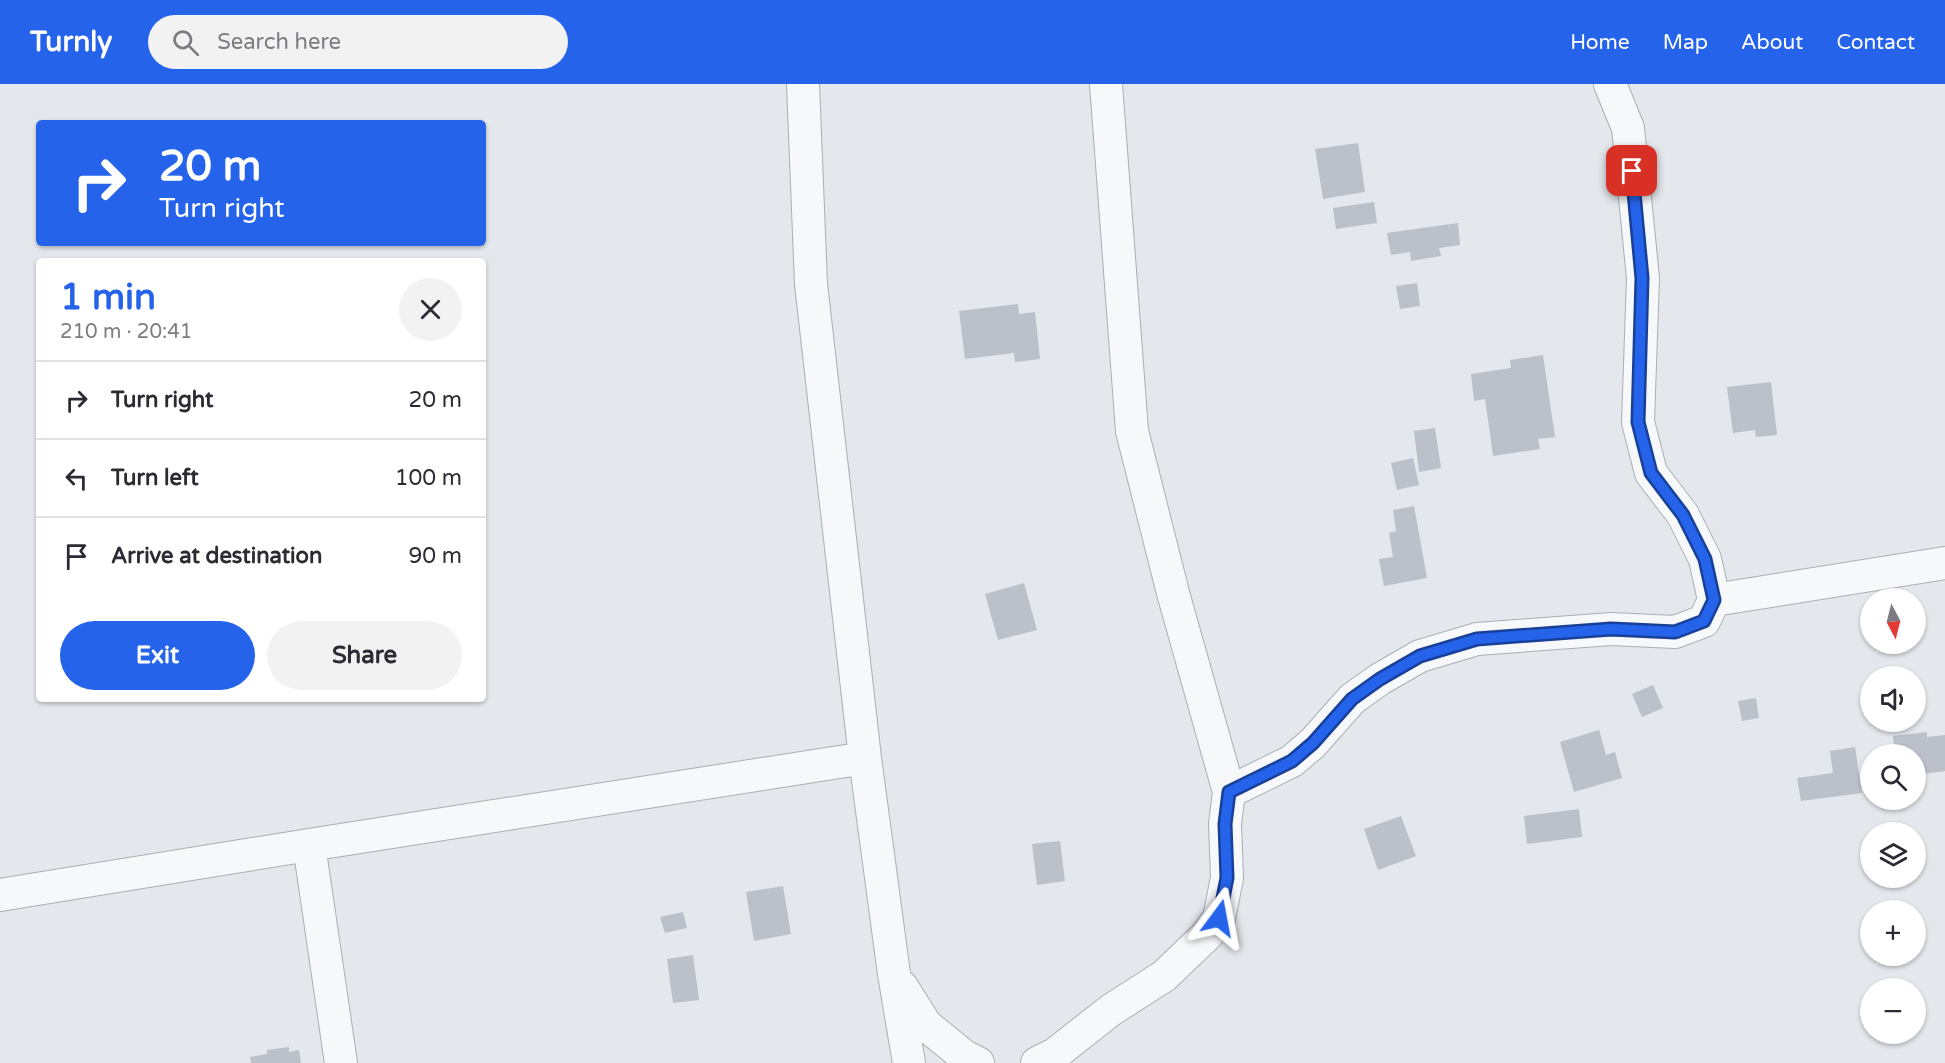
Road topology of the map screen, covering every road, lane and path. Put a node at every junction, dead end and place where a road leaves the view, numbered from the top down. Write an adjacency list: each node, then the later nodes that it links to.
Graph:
1 (803, 84): 6 (street)
2 (1106, 84): 7 (street)
3 (1610, 84): 5 (street)
4 (1945, 563): 5 (street)
5 (1714, 600): 7 (street)
6 (865, 758): 8 (street); 10 (street)
7 (1229, 792): 14 (street)
8 (309, 844): 9 (street); 11 (street)
9 (0, 895)
10 (894, 974): 12 (street); 13 (street)
11 (341, 1063)
12 (909, 1063)
13 (978, 1063)
14 (1037, 1063)

